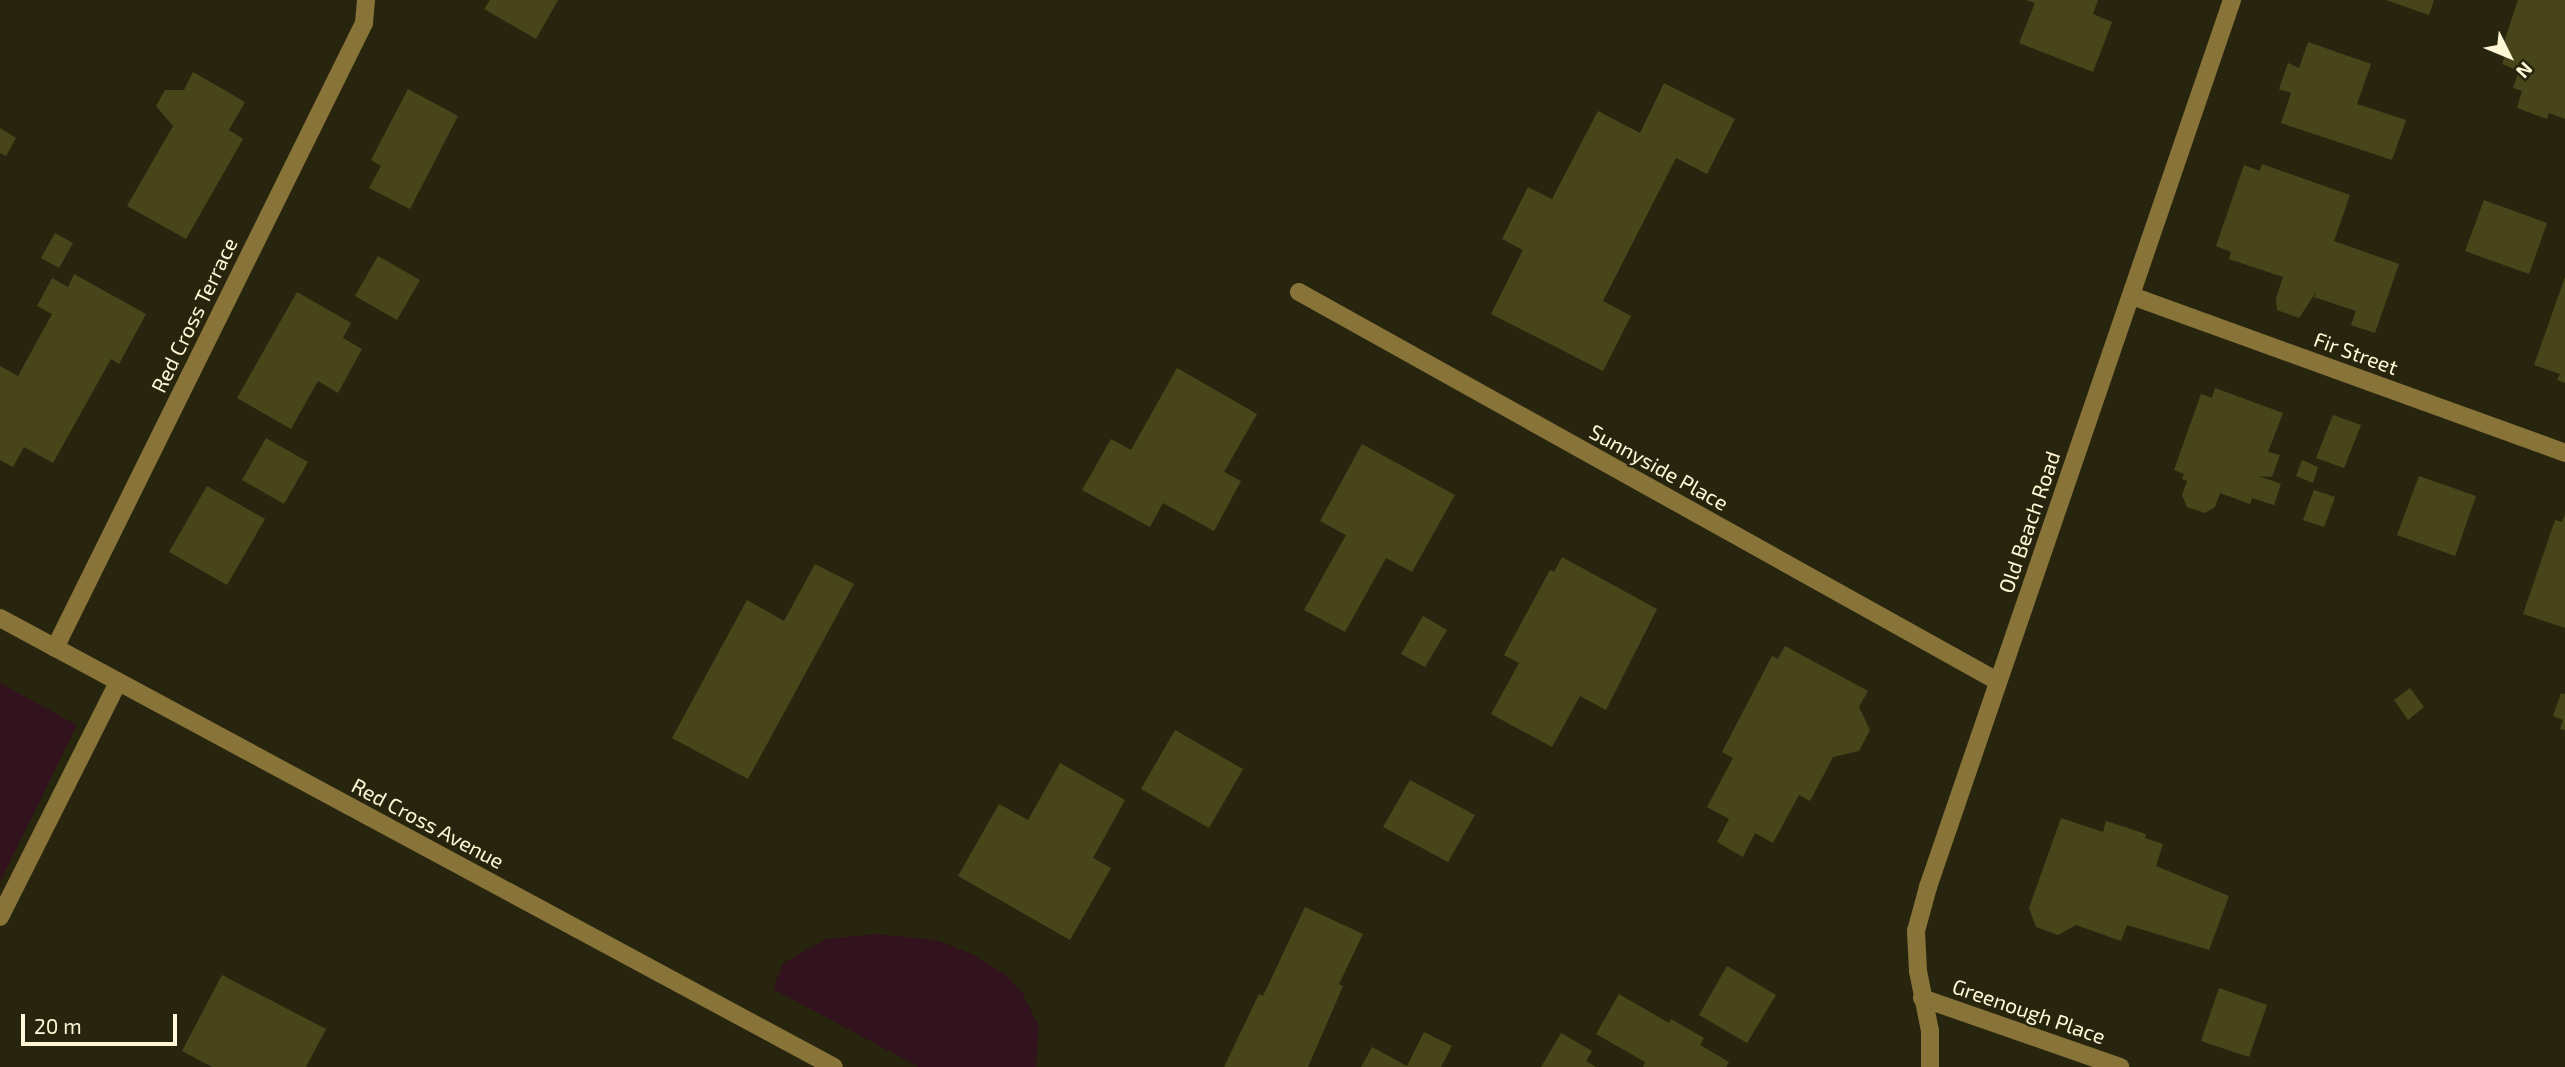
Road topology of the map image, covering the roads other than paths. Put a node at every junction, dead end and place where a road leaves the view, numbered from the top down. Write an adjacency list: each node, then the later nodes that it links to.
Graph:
1 (366, 0): 7 (street, Red Cross Terrace)
2 (2232, 0): 4 (street, Old Beach Road)
3 (1299, 292): 9 (street, Sunnyside Place)
4 (2132, 296): 5 (street, Fir Street); 9 (street, Old Beach Road)
5 (2565, 453)
6 (0, 618): 7 (street, Red Cross Avenue)
7 (55, 648): 8 (street, Red Cross Avenue)
8 (118, 681): 10 (street); 12 (street, Red Cross Avenue)
9 (1997, 681): 11 (street, Old Beach Road)
10 (0, 917)
11 (1922, 998): 13 (street, Old Beach Road); 14 (street, Greenough Place)
12 (834, 1067)
13 (1930, 1067)
14 (2120, 1067)

